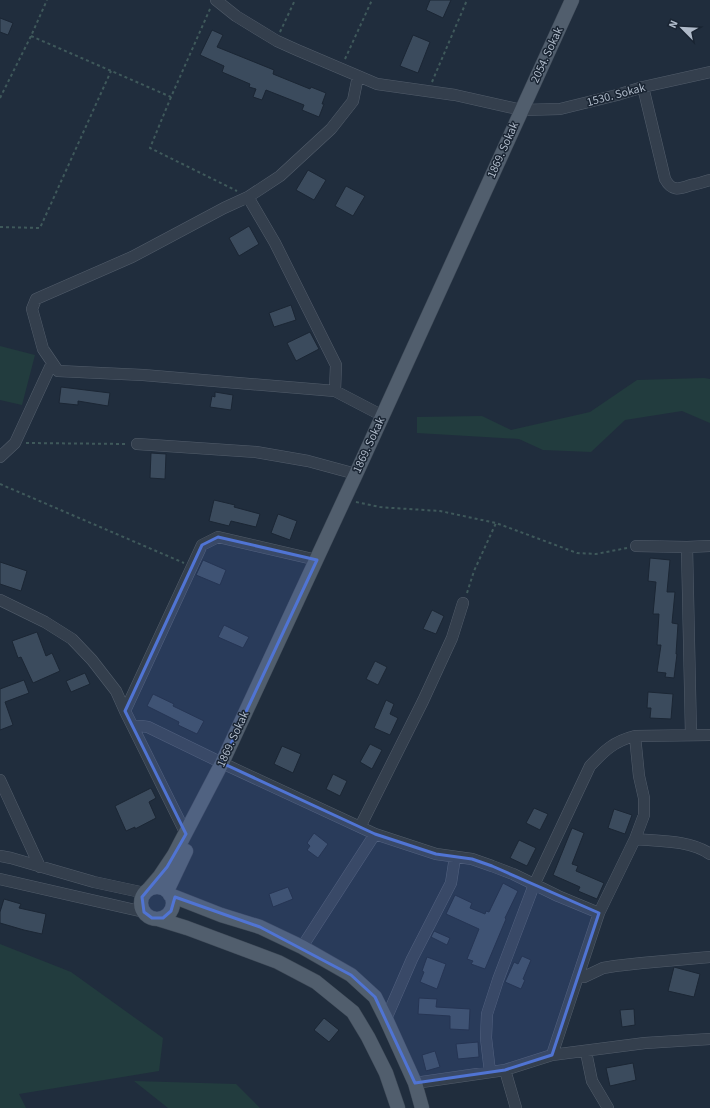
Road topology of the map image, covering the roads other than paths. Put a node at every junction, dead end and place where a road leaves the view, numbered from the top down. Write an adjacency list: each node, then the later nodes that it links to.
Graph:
1 (572, 0): 6 (main road, 2054. Sokak)
2 (214, 3): 4 (street, 1530. Sokak)
3 (710, 72): 5 (street, 1530. Sokak)
4 (358, 76): 6 (street, 1530. Sokak); 8 (street)
5 (643, 87): 6 (street, 1530. Sokak); 7 (street)
6 (522, 110): 11 (main road, 1869. Sokak)
7 (710, 180)
8 (248, 197): 9 (street); 10 (street)
9 (52, 363): 10 (street); 13 (street)
10 (335, 390): 11 (street)
11 (383, 416): 14 (main road, 1869. Sokak)
12 (137, 444): 14 (street)
13 (0, 457)
14 (356, 474): 18 (main road, 1869. Sokak)
15 (636, 546): 17 (street)
16 (710, 546): 17 (street)
17 (687, 547): 23 (street)
18 (317, 560): 21 (street); 26 (main road, 1869. Sokak)
19 (0, 600): 21 (street)
20 (463, 604): 29 (street)
21 (125, 711): 22 (street)
22 (133, 727): 26 (street); 30 (street)
23 (690, 735): 24 (street); 25 (street)
24 (710, 735)
25 (635, 736): 32 (street); 39 (street)
26 (222, 763): 28 (main road, 1869. Sokak); 29 (street)
27 (0, 780): 37 (street)
28 (214, 780): 30 (main road, 1869. Sokak); 36 (main road, 1869. Sokak)
29 (360, 827): 31 (street)
30 (186, 834): 40 (main road, 1869. Sokak)
31 (375, 834): 35 (street); 46 (street)
32 (635, 839): 33 (street); 44 (street)
33 (710, 854)
34 (0, 856): 37 (street)
35 (455, 857): 39 (street); 49 (street)
36 (178, 866): 41 (main road, 1869. Sokak); 42 (main road)
37 (40, 867): 40 (street)
38 (0, 880): 43 (street)
39 (534, 885): 44 (street); 54 (street)
40 (147, 892): 41 (main road); 43 (main road)
41 (169, 893): 42 (main road); 45 (main road)
42 (197, 905): 46 (main road)
43 (144, 912): 45 (main road)
44 (599, 913): 48 (street)
45 (158, 919): 56 (main road)
46 (302, 947): 49 (main road)
47 (710, 957): 48 (street)
48 (578, 976): 52 (street)
49 (386, 1018): 55 (main road)
50 (710, 1039): 51 (street)
51 (586, 1052): 52 (street); 59 (street)
52 (552, 1055): 53 (street)
53 (505, 1070): 54 (street); 58 (street)
54 (490, 1072): 55 (street)
55 (415, 1083): 57 (main road)
56 (398, 1108)
57 (422, 1108)
58 (516, 1108)
59 (608, 1108)

